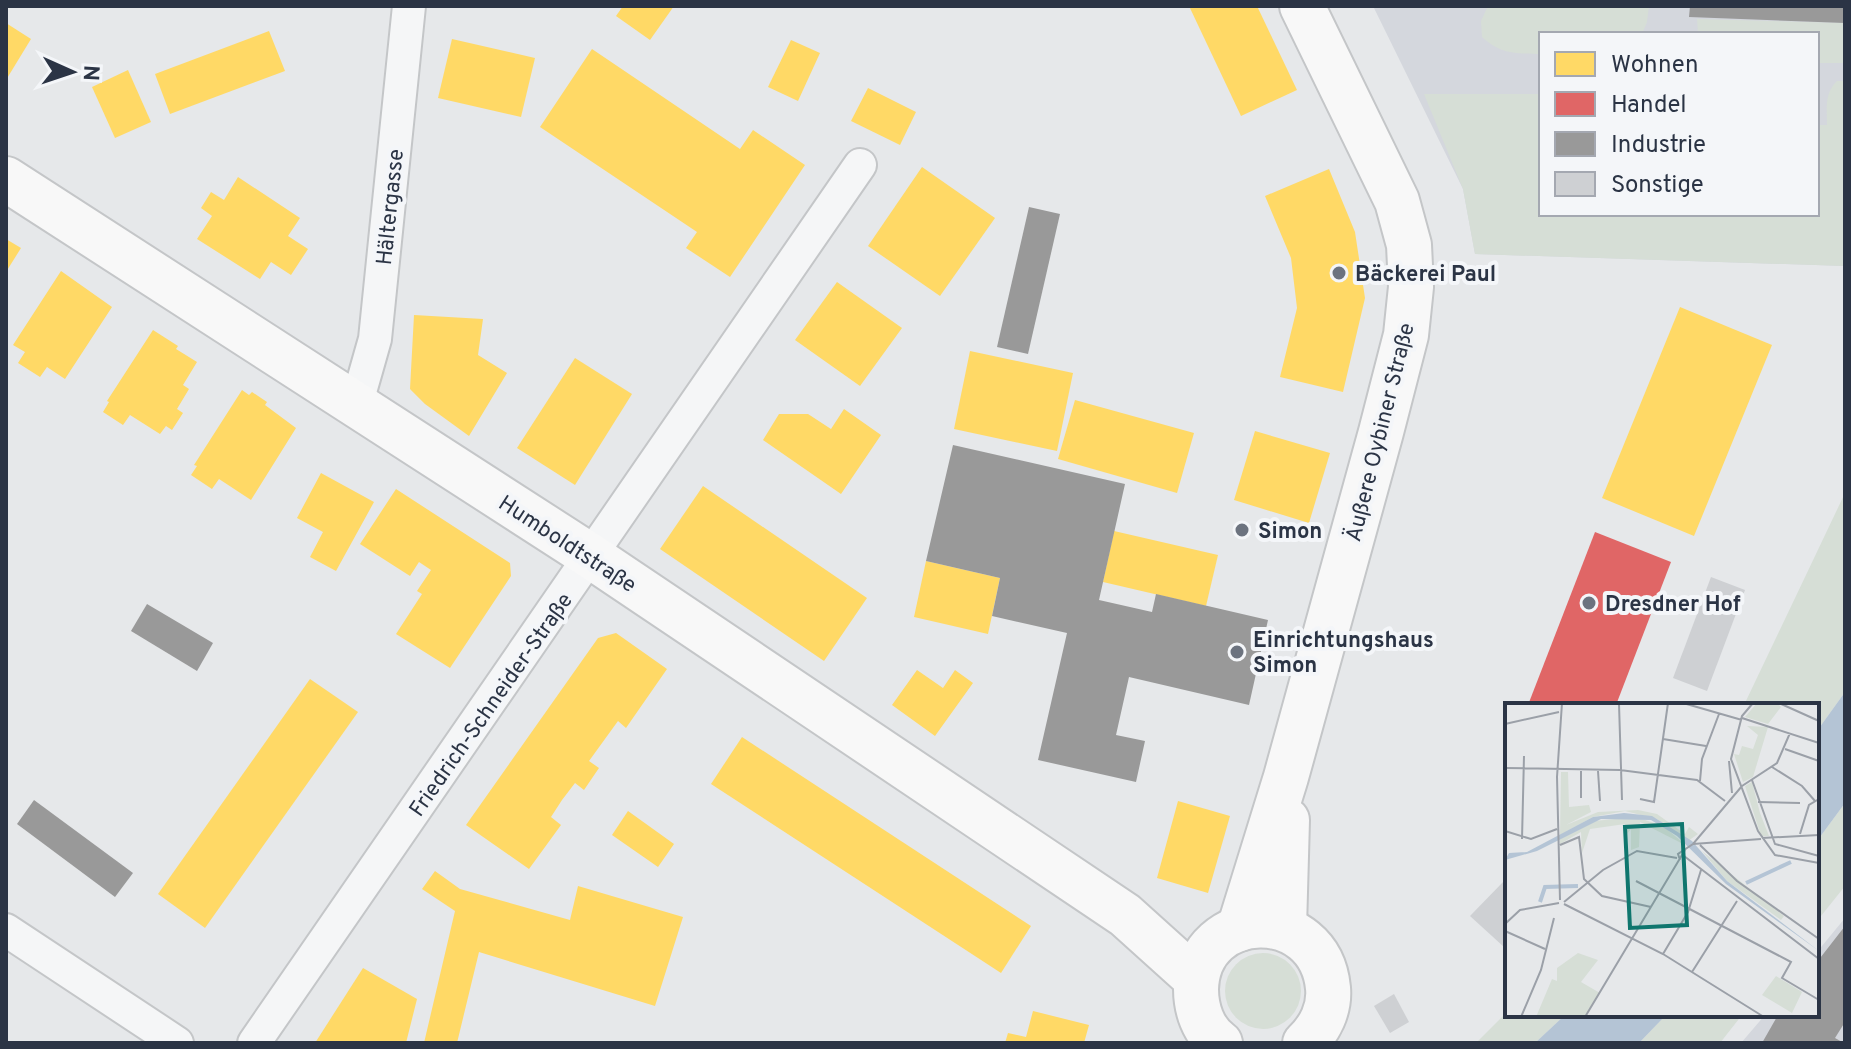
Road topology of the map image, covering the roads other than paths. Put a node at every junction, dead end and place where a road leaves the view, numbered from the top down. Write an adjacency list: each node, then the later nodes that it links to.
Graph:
1 (409, 6): 5 (street, Hältergasse)
2 (1302, 6): 7 (main road, Äußere Oybiner Straße)
3 (860, 165): 6 (street, Friedrich-Schneider-Straße)
4 (6, 179): 5 (main road, Humboldtstraße)
5 (356, 406): 6 (main road, Humboldtstraße)
6 (592, 557): 8 (main road, Humboldtstraße); 16 (street, Friedrich-Schneider-Straße)
7 (1286, 777): 9 (main road, Äußere Oybiner Straße); 11 (main road, Äußere Oybiner Straße)
8 (1125, 915): 11 (main road, Humboldtstraße); 12 (main road, Humboldtstraße)
9 (1284, 928): 11 (main road, Humboldtstraße); 13 (main road)
10 (6, 930): 15 (street)
11 (1230, 934): 12 (main road, Äußere Oybiner Straße)
12 (1196, 979): 14 (main road)
13 (1329, 995): 17 (main road); 18 (main road)
14 (1212, 1039)
15 (177, 1043)
16 (254, 1043)
17 (1305, 1043)
18 (1352, 1043)

